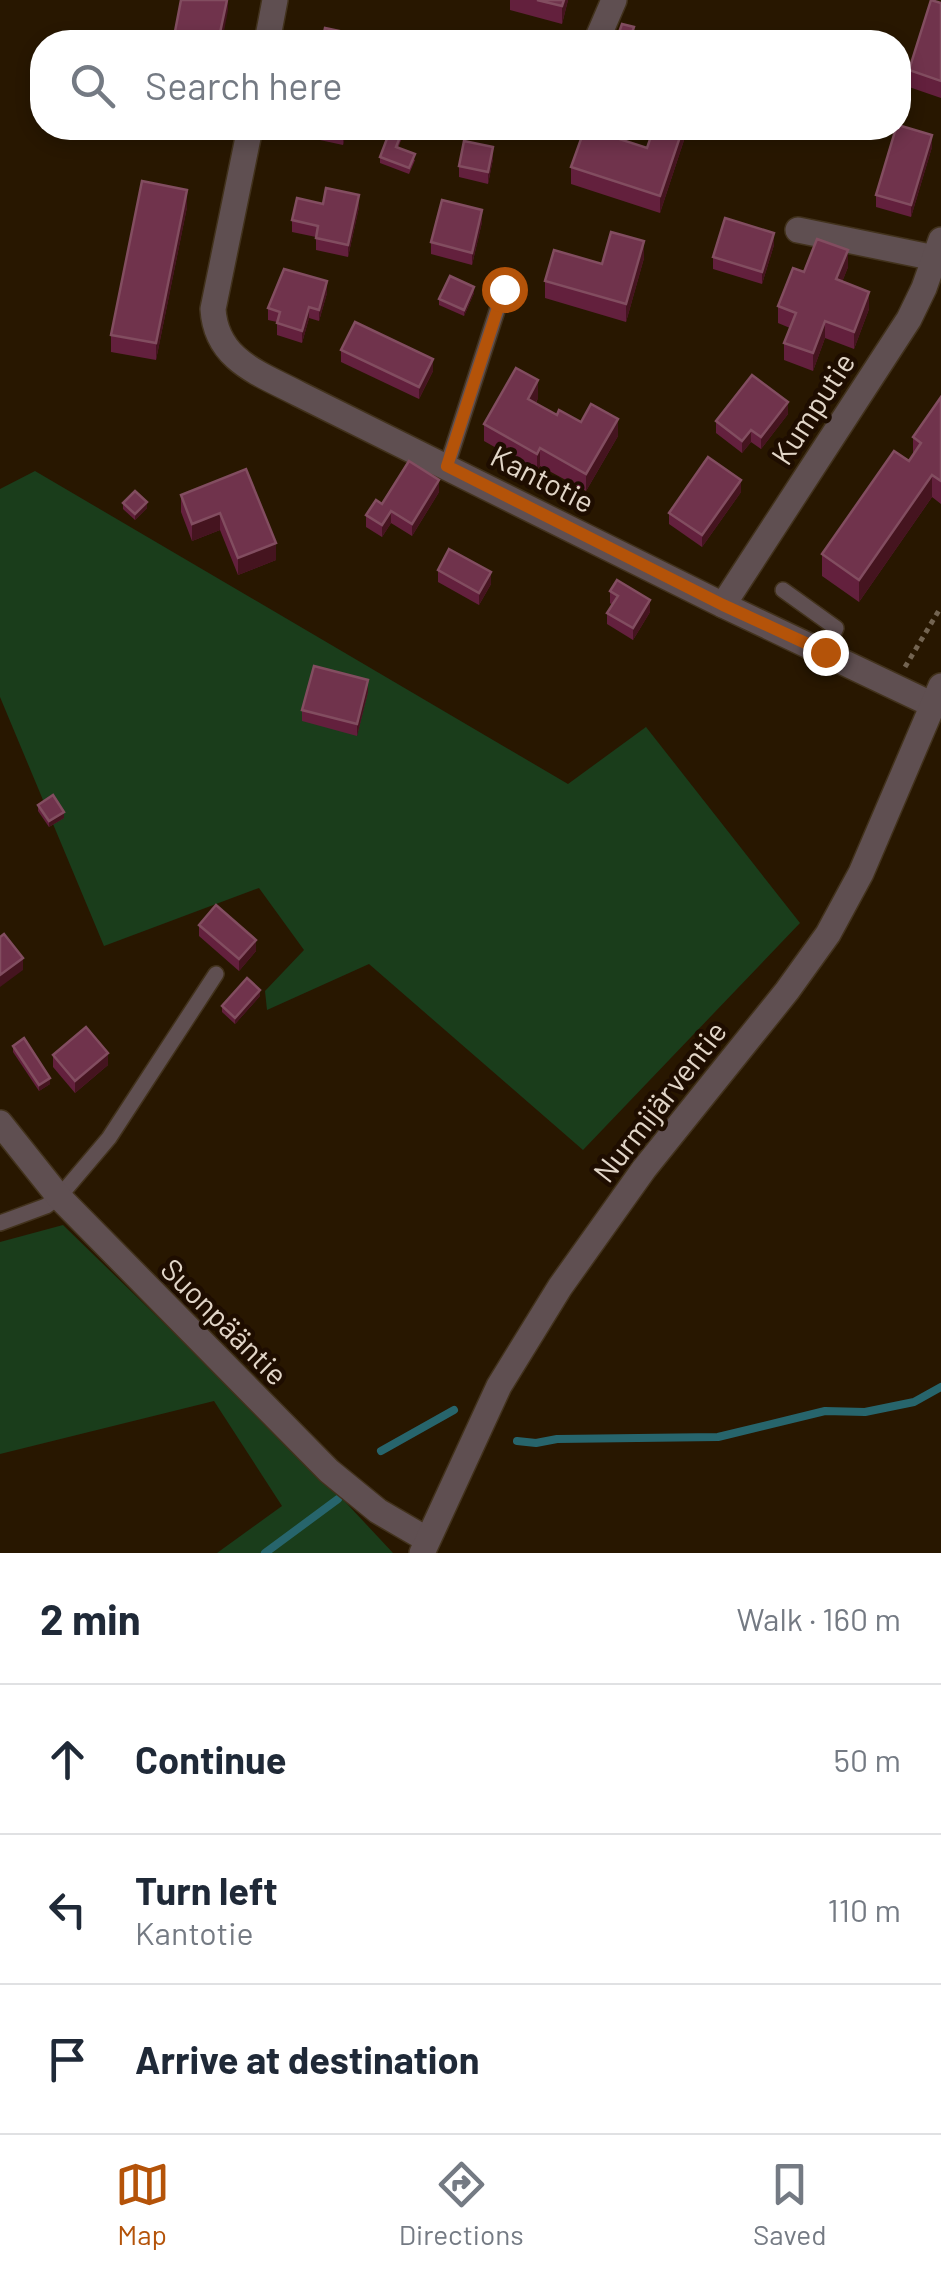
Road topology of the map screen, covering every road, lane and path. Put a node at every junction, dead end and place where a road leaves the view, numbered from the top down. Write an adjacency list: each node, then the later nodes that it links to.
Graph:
1 (276, 0): 3 (street)
2 (614, 0): 4 (street)
3 (270, 30)
4 (601, 30)
5 (248, 140): 9 (street, Kantotie)
6 (798, 230): 7 (street)
7 (938, 249): 11 (street, Kumputie)
8 (504, 289): 9 (lane)
9 (447, 466): 11 (street, Kantotie)
10 (783, 590): 13 (lane)
11 (723, 605): 13 (street, Kantotie)
12 (941, 607): 14 (path)
13 (825, 652): 14 (street, Kantotie)
14 (894, 686): 15 (street, Kantotie)
15 (937, 696): 20 (street, Nurmijärventie)
16 (216, 974): 18 (lane)
17 (0, 1123): 18 (street, Suonpääntie)
18 (59, 1196): 19 (lane); 20 (street, Suonpääntie)
19 (0, 1223)
20 (424, 1546)

